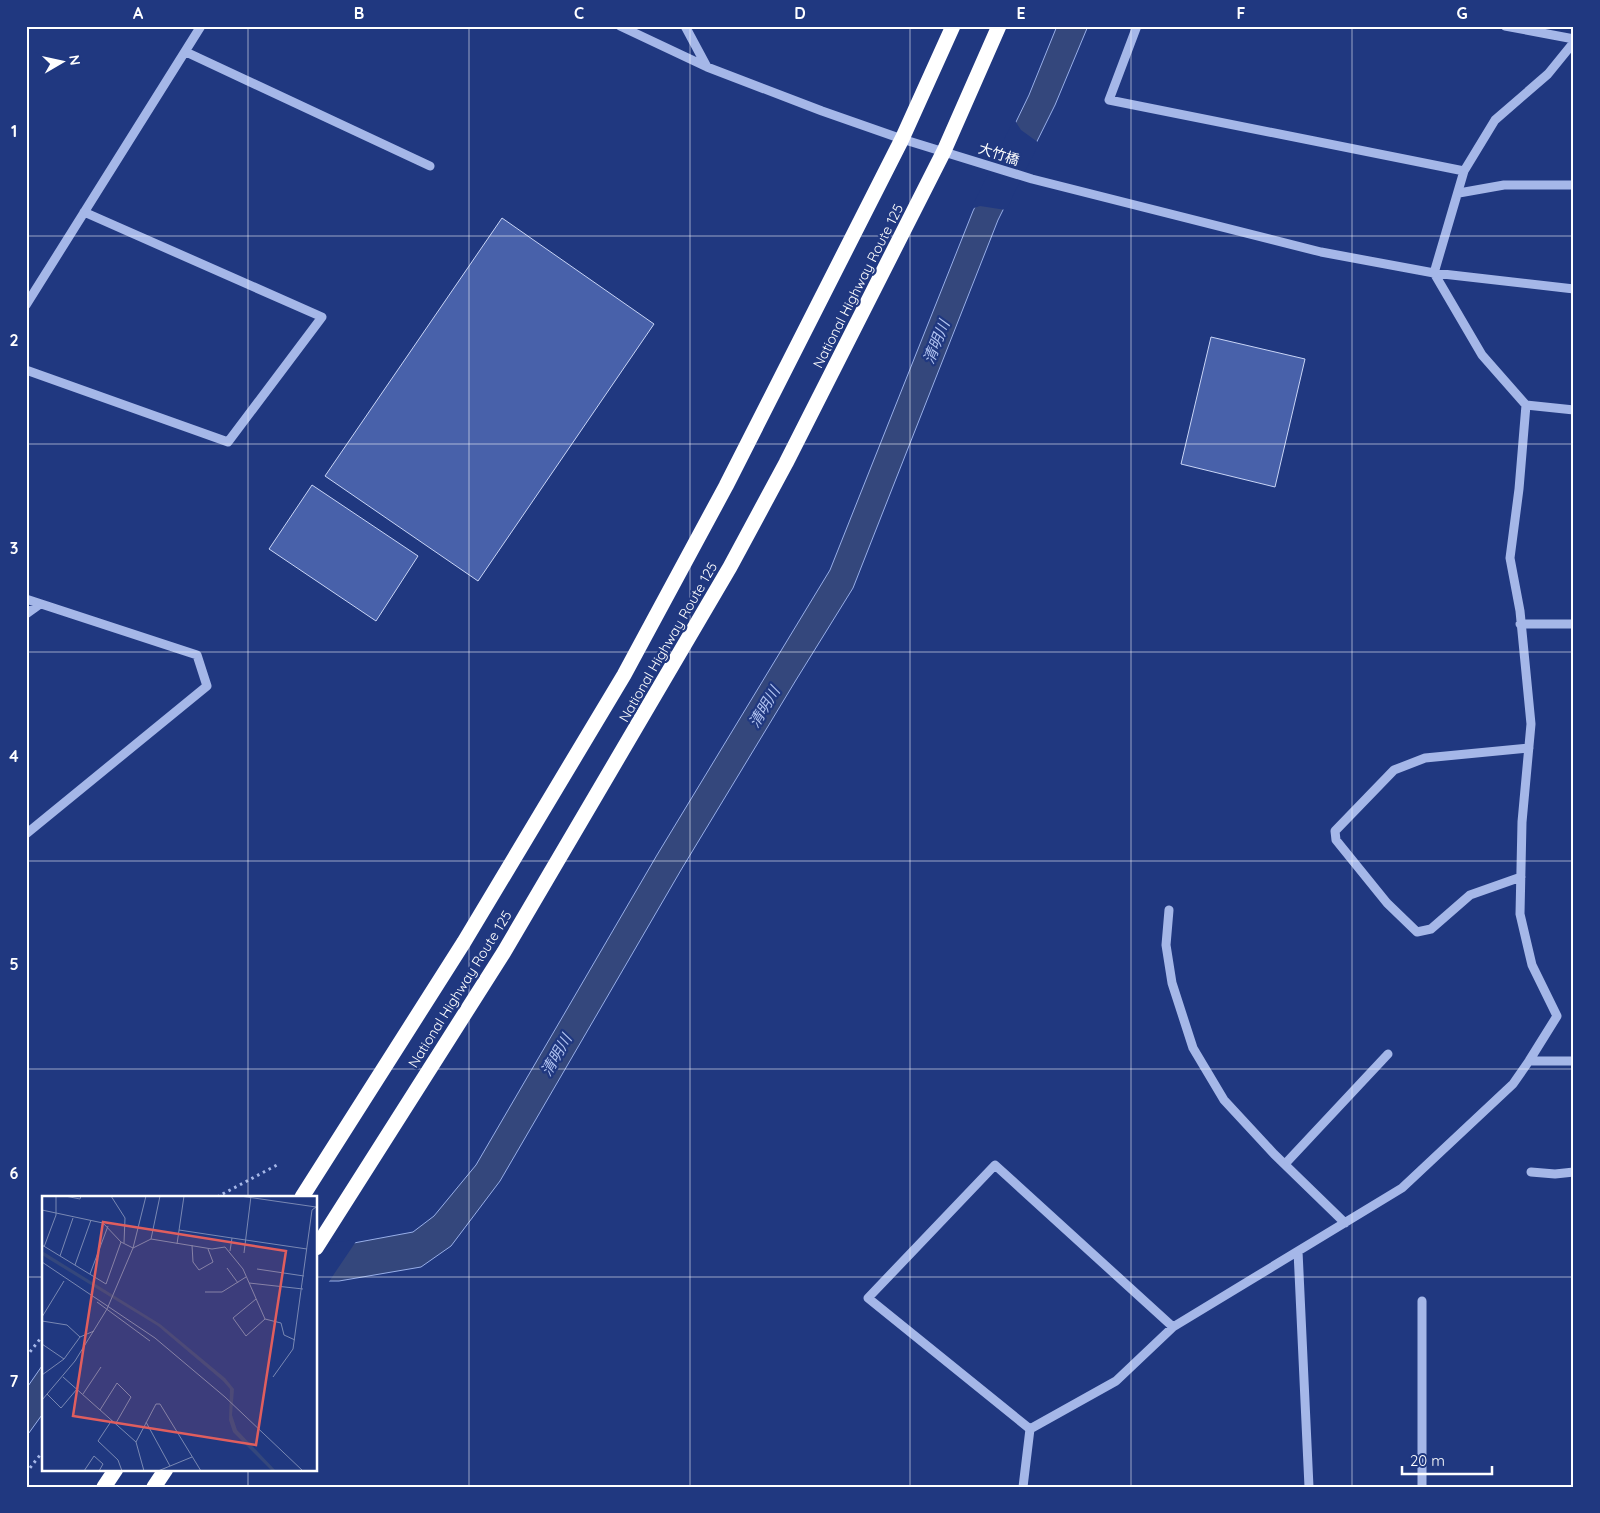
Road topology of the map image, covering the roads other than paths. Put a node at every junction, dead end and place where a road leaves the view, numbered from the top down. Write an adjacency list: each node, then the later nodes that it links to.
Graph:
1 (202, 26): 9 (street)
2 (620, 26): 10 (street, 大竹橋)
3 (685, 26): 10 (street)
4 (953, 26): 11 (highway, National Highway Route 125)
5 (999, 26): 12 (highway, National Highway Route 125)
6 (1137, 26): 14 (street)
7 (1505, 26): 8 (street)
8 (1574, 41): 14 (street)
9 (186, 52): 13 (street); 17 (street)
10 (708, 67): 11 (street, 大竹橋)
11 (902, 139): 12 (street, 大竹橋); 39 (highway, National Highway Route 125)
12 (951, 153): 18 (street, 大竹橋); 41 (highway, National Highway Route 125)
13 (430, 166)
14 (1464, 171): 16 (street)
15 (1574, 186): 16 (street)
16 (1458, 193): 18 (street)
17 (84, 212): 20 (street); 21 (street)
18 (1434, 272): 19 (street, 大竹橋); 22 (street)
19 (1574, 289)
20 (26, 304)
21 (26, 370)
22 (1526, 405): 23 (street); 27 (street)
23 (1574, 410)
24 (26, 599): 25 (street)
25 (40, 604): 26 (street); 30 (street)
26 (26, 614)
27 (1520, 624): 28 (street); 29 (street)
28 (1574, 624)
29 (1529, 748): 31 (street); 31 (street)
30 (26, 834)
31 (1521, 877): 35 (street)
32 (1169, 910): 36 (street)
33 (1388, 1054): 36 (street)
34 (1574, 1060): 35 (street)
35 (1529, 1061): 40 (street)
36 (1285, 1164): 40 (street)
37 (1531, 1172): 38 (street)
38 (1574, 1172)
39 (303, 1196)
40 (1345, 1222): 42 (street)
41 (318, 1245)
42 (1298, 1251): 44 (street); 51 (street)
43 (1422, 1301): 52 (street)
44 (1173, 1327): 45 (street); 45 (street)
45 (1030, 1429): 50 (street)
46 (115, 1470): 48 (highway)
47 (165, 1470): 49 (highway)
48 (104, 1487)
49 (154, 1487)
50 (1023, 1487)
51 (1309, 1487)
52 (1422, 1487)

